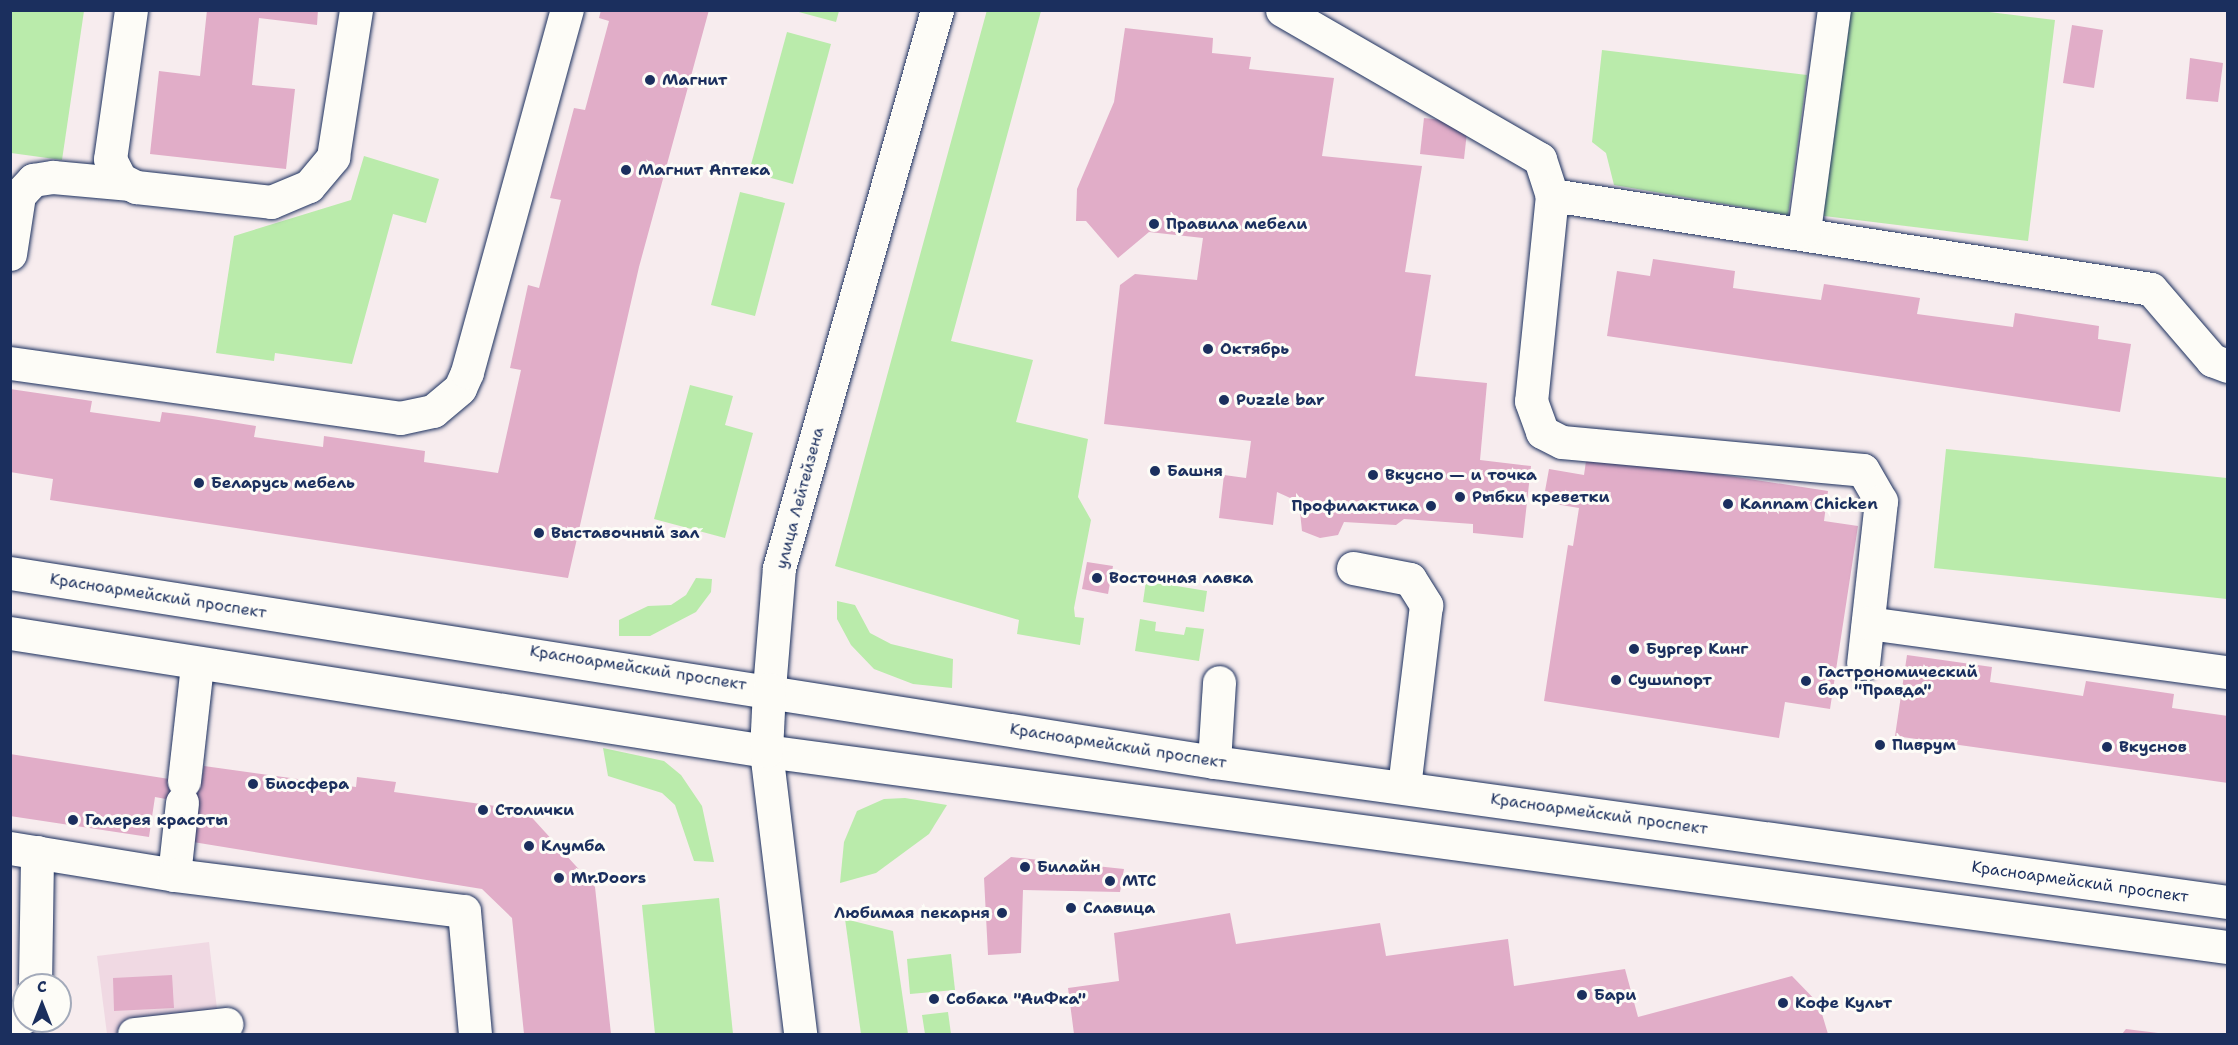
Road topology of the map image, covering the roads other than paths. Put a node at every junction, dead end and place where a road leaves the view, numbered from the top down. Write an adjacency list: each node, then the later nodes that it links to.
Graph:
1 (131, 10): 7 (main road)
2 (356, 10): 7 (main road)
3 (567, 10): 11 (main road)
4 (938, 10): 21 (main road, улица Лейтейзена)
5 (1282, 10): 8 (main road)
6 (1834, 10): 9 (main road)
7 (128, 184): 10 (main road)
8 (1552, 195): 9 (main road); 15 (main road)
9 (1804, 231): 12 (main road)
10 (10, 254)
11 (10, 363)
12 (2228, 366)
13 (1353, 568): 24 (main road)
14 (10, 573): 21 (main road, Красноармейский проспект)
15 (1868, 623): 17 (main road); 19 (main road)
16 (10, 633): 18 (main road)
17 (1863, 663)
18 (197, 665): 22 (main road); 26 (main road)
19 (2228, 672)
20 (1219, 682): 23 (main road)
21 (769, 689): 22 (main road, улица Лейтейзена); 23 (main road, Красноармейский проспект)
22 (766, 751): 28 (main road); 33 (main road, улица Лейтейзена)
23 (1214, 762): 24 (main road, Красноармейский проспект)
24 (1404, 787): 27 (main road, Красноармейский проспект)
25 (24, 850): 26 (main road); 29 (main road)
26 (174, 875): 32 (main road)
27 (2228, 902)
28 (2228, 947)
29 (34, 973)
30 (226, 1024): 31 (main road)
31 (134, 1035)
32 (475, 1035)
33 (800, 1035)

